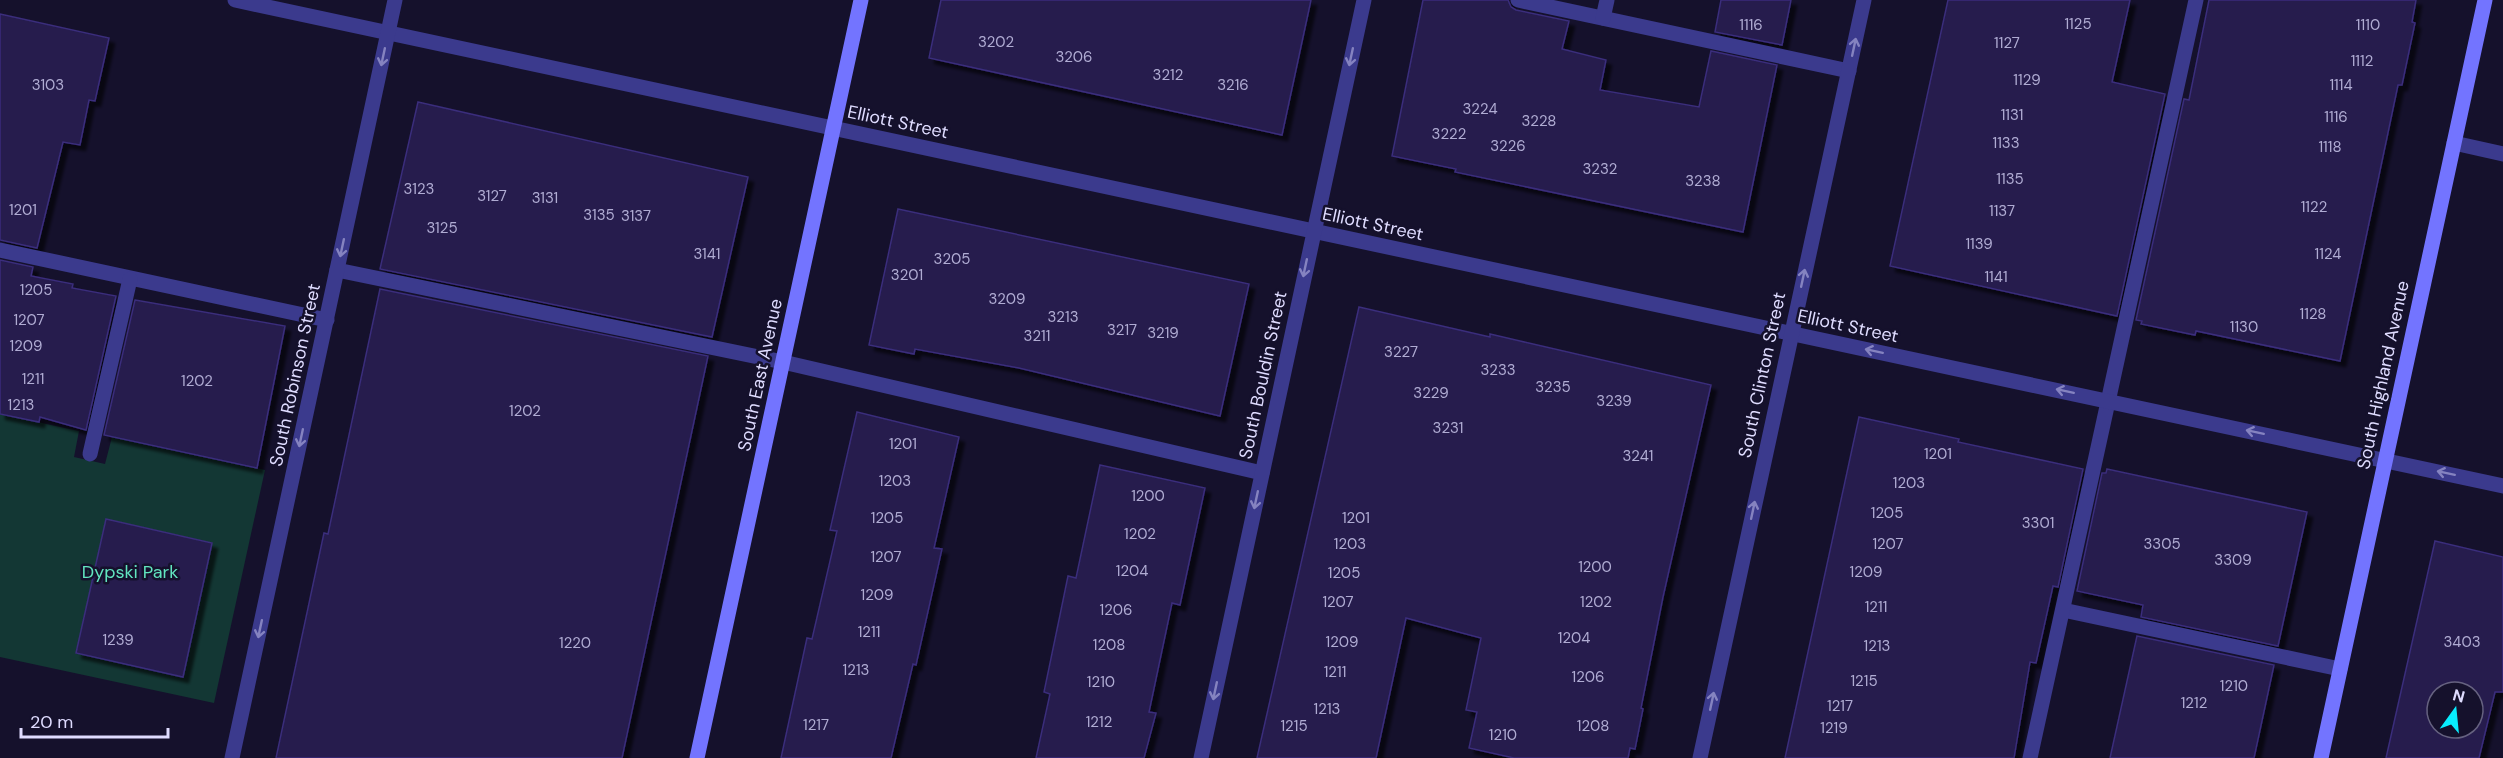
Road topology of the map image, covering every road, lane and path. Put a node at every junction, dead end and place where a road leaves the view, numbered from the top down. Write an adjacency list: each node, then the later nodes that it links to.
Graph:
1 (234, 0): 11 (street, Elliott Street)
2 (395, 0): 11 (street, South Robinson Street)
3 (861, 0): 13 (street, South East Avenue)
4 (1364, 0): 16 (street, South Bouldin Street, one-way to 16)
5 (1518, 0): 10 (street)
6 (1607, 0): 10 (street)
7 (1864, 0): 12 (street, South Clinton Street, one-way to 7)
8 (2196, 0): 23 (street)
9 (2485, 0): 14 (street, South Highland Avenue)
10 (1603, 18): 12 (street)
11 (388, 33): 13 (street, Elliott Street); 18 (street, South Robinson Street, one-way to 18)
12 (1849, 71): 21 (street, South Clinton Street, one-way to 12)
13 (833, 128): 16 (street, Elliott Street); 22 (street, South East Avenue)
14 (2454, 143): 15 (street); 25 (street, South Highland Avenue)
15 (2503, 154)
16 (1313, 231): 21 (street, Elliott Street); 26 (street, South Bouldin Street, one-way to 26)
17 (0, 250): 19 (street)
18 (337, 270): 20 (street, South Robinson Street); 22 (street)
19 (130, 279): 20 (street); 24 (street)
20 (327, 320): 31 (street, South Robinson Street, one-way to 31)
21 (1791, 333): 23 (street, Elliott Street, one-way to 21); 34 (street, South Clinton Street, one-way to 21)
22 (783, 362): 26 (street); 32 (street, South East Avenue)
23 (2108, 400): 25 (street, Elliott Street, one-way to 23); 28 (street)
24 (90, 453)
25 (2385, 460): 27 (street, Elliott Street, one-way to 25); 29 (street, South Highland Avenue)
26 (1262, 473): 33 (street, South Bouldin Street, one-way to 33)
27 (2503, 486)
28 (2063, 610): 29 (street); 35 (street)
29 (2340, 669): 30 (street, South Highland Avenue)
30 (2324, 757)
31 (232, 758)
32 (698, 758)
33 (1201, 758)
34 (1700, 758)
35 (2031, 758)

